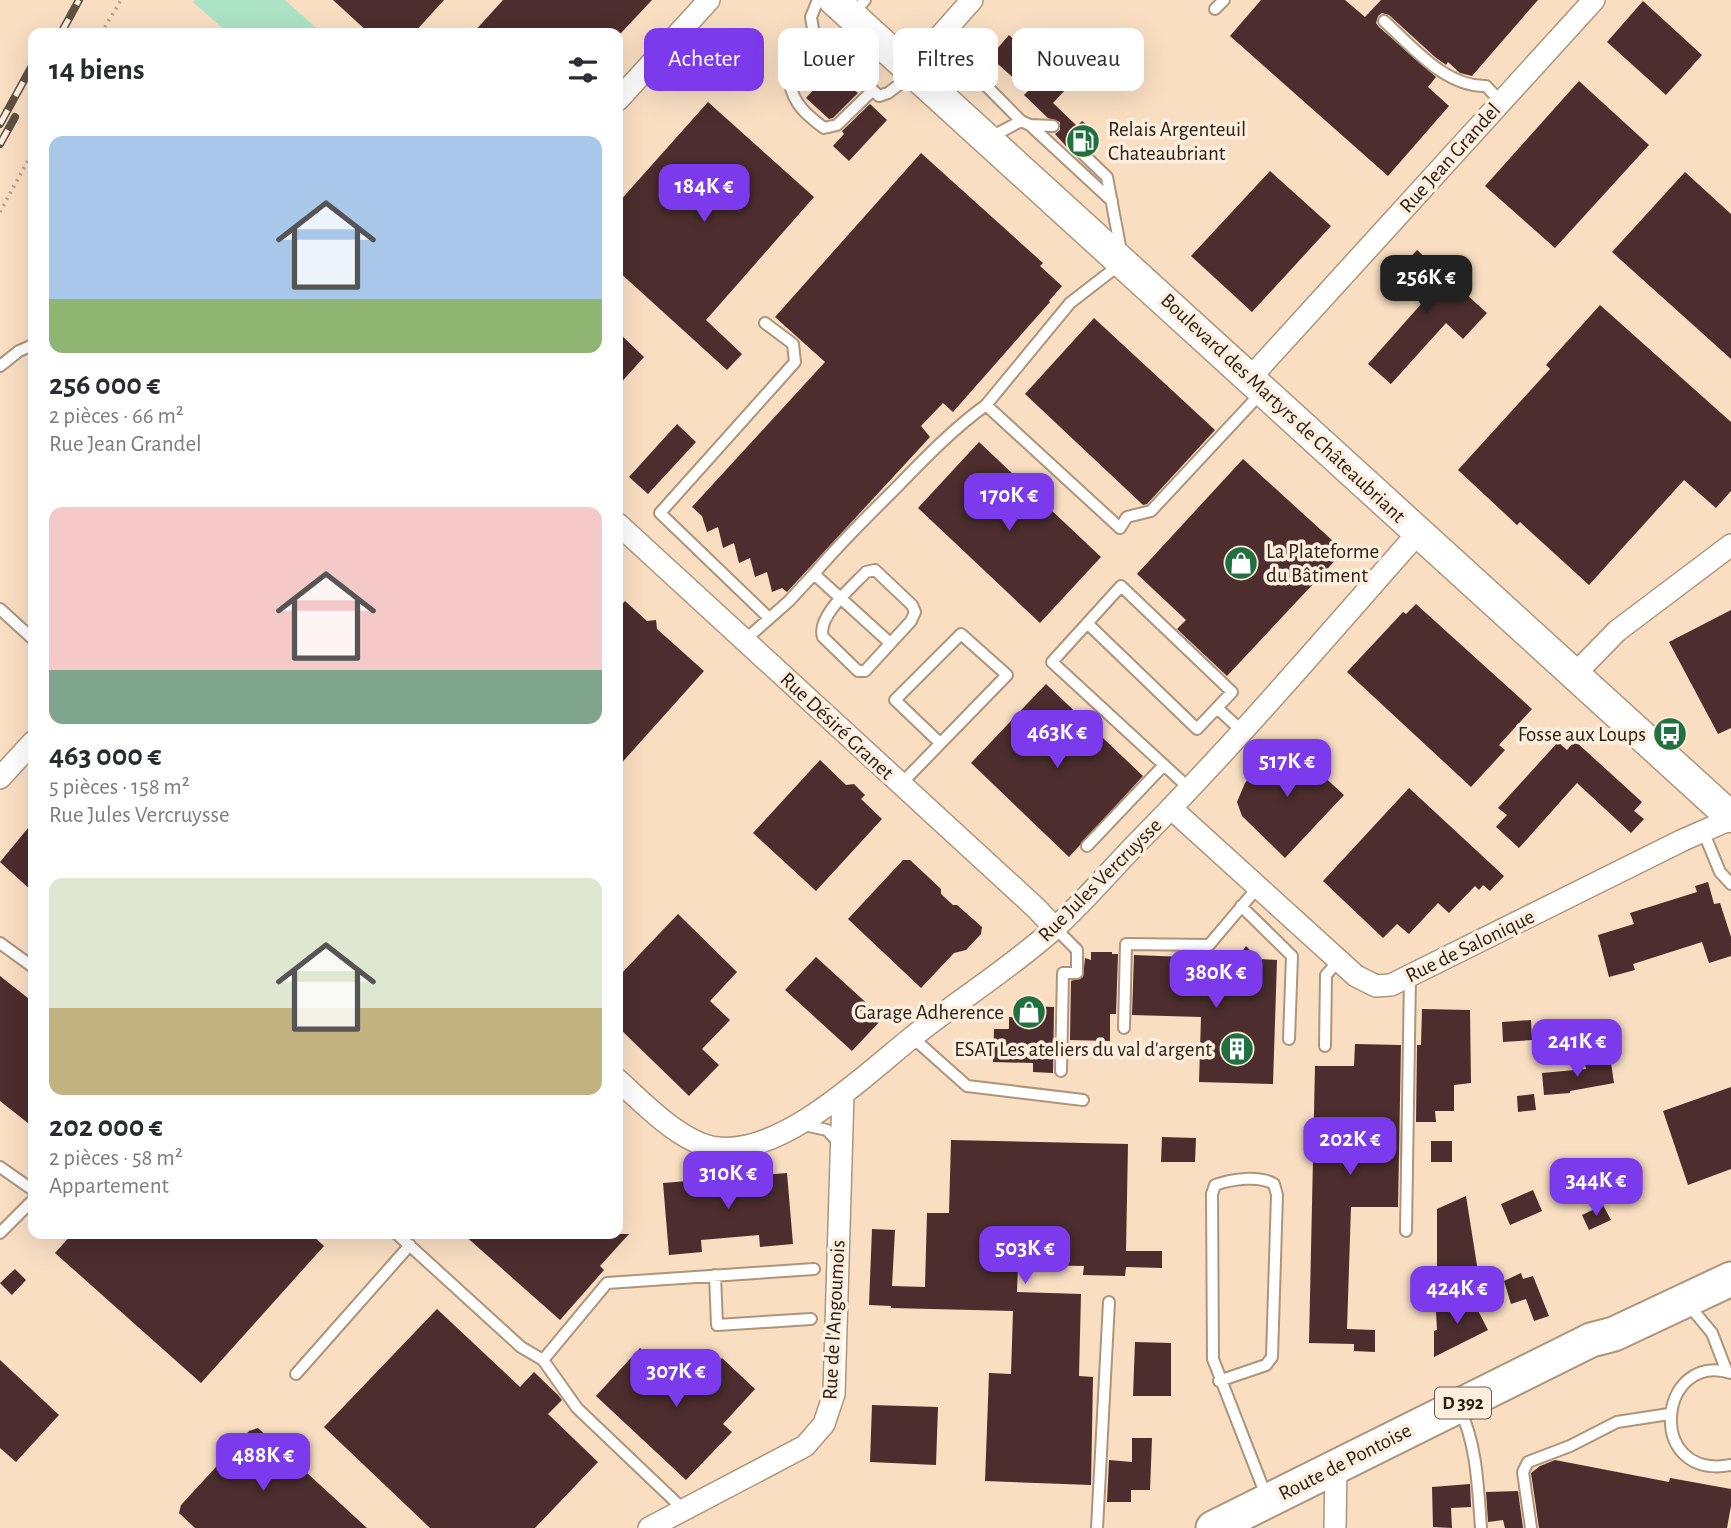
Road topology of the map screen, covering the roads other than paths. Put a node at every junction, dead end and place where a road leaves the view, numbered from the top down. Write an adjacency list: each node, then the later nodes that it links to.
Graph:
1 (709, 0): 18 (street)
2 (818, 0): 9 (lane)
3 (972, 0): 10 (street)
4 (1224, 0): 7 (lane)
5 (1594, 0): 19 (street, Rue Jean Grandel)
6 (850, 5): 11 (main road, Boulevard des Martyrs de Châteaubriant)
7 (1215, 9)
8 (1384, 21): 19 (lane)
9 (813, 28)
10 (948, 28)
11 (893, 51)
12 (893, 88): 15 (lane)
13 (791, 91): 14 (lane)
14 (872, 91)
15 (874, 91)
16 (934, 91): 22 (main road, Boulevard des Martyrs de Châteaubriant)
17 (993, 91): 20 (lane)
18 (623, 95)
19 (1501, 102): 29 (street, Rue Jean Grandel)
20 (1025, 123): 21 (lane); 22 (lane); 24 (lane)
21 (1053, 126)
22 (988, 139): 25 (main road, Boulevard des Martyrs de Châteaubriant)
23 (1081, 152): 24 (lane)
24 (1112, 201): 25 (lane)
25 (1123, 262): 29 (main road, Boulevard des Martyrs de Châteaubriant); 30 (lane)
26 (765, 323): 37 (lane)
27 (28, 347): 28 (lane)
28 (0, 366)
29 (1256, 384): 30 (lane); 32 (main road, Boulevard des Martyrs de Châteaubriant)
30 (986, 405): 34 (lane)
31 (623, 529): 40 (street, Rue Désiré Granet)
32 (1418, 533): 42 (main road, Boulevard des Martyrs de Châteaubriant); 44 (street, Rue Jules Vercruysse)
33 (1731, 545): 42 (street)
34 (814, 574): 35 (lane); 37 (lane)
35 (843, 597): 41 (lane); 41 (lane); 41 (lane)
36 (0, 609): 39 (lane)
37 (768, 617): 40 (lane)
38 (1087, 623): 43 (lane); 43 (lane); 47 (lane)
39 (28, 634)
40 (745, 640): 49 (street, Rue Désiré Granet)
41 (890, 643)
42 (1575, 674): 52 (main road, Boulevard des Martyrs de Châteaubriant)
43 (1217, 708): 44 (lane)
44 (1242, 731): 50 (street, Rue Jules Vercruysse)
45 (940, 743): 45 (lane); 49 (lane)
46 (28, 747): 48 (street)
47 (1164, 765): 50 (lane); 54 (lane)
48 (0, 778)
49 (900, 785): 58 (street, Rue Désiré Granet)
50 (1190, 789): 51 (street, Rue Jules Vercruysse)
51 (1172, 808): 56 (street, Rue de Salonique); 58 (street, Rue Jules Vercruysse)
52 (1731, 818): 53 (street, Rue de Salonique)
53 (1703, 831): 55 (lane); 62 (street, Rue de Salonique)
54 (1087, 846)
55 (1731, 884)
56 (1258, 887): 57 (lane); 60 (street, Rue de Salonique)
57 (1241, 906): 63 (lane); 65 (lane)
58 (1055, 929): 64 (street, Rue Jules Vercruysse); 67 (lane)
59 (0, 943): 61 (lane)
60 (1339, 960): 62 (street, Rue de Salonique); 66 (lane)
61 (28, 963)
62 (1410, 976): 76 (lane)
63 (1124, 1028)
64 (912, 1037): 69 (street, Rue Jules Vercruysse); 70 (lane)
65 (1289, 1040)
66 (1325, 1046)
67 (1061, 1070)
68 (623, 1085): 71 (street, Rue Jules Vercruysse)
69 (843, 1094): 71 (street, Rue Jules Vercruysse); 72 (street, Rue de l'Angoumois)
70 (1083, 1100)
71 (798, 1123): 72 (lane)
72 (841, 1146): 97 (street, Rue de l'Angoumois)
73 (0, 1167): 74 (lane)
74 (28, 1187)
75 (28, 1205): 77 (lane)
76 (1406, 1231)
77 (0, 1233)
78 (403, 1239): 79 (lane)
79 (410, 1245): 88 (lane); 90 (lane)
80 (1731, 1262): 87 (main road, Route de Pontoise / D 392)
81 (814, 1269): 82 (lane)
82 (715, 1275): 86 (lane); 88 (lane)
83 (1731, 1279): 84 (main road, Route de Pontoise / D 392)
84 (1686, 1301): 87 (main road, Route de Pontoise / D 392); 89 (lane)
85 (1109, 1302): 99 (lane)
86 (811, 1319)
87 (1591, 1340): 92 (main road, Route de Pontoise / D 392)
88 (542, 1360): 97 (lane)
89 (1729, 1373): 93 (lane)
90 (296, 1374)
91 (1219, 1381): 91 (lane); 96 (lane)
92 (1458, 1405): 95 (main road, Route de Pontoise / D 392); 102 (lane)
93 (1669, 1414): 94 (lane); 103 (lane)
94 (1731, 1465)
95 (1336, 1466): 96 (main road, Route de Pontoise / D 392); 101 (street)
96 (1268, 1501): 100 (main road, Route de Pontoise / D 392)
97 (683, 1509): 98 (street, Rue de l'Angoumois)
98 (649, 1528)
99 (1097, 1528)
100 (1213, 1528)
101 (1335, 1528)
102 (1480, 1528)
103 (1531, 1528)

